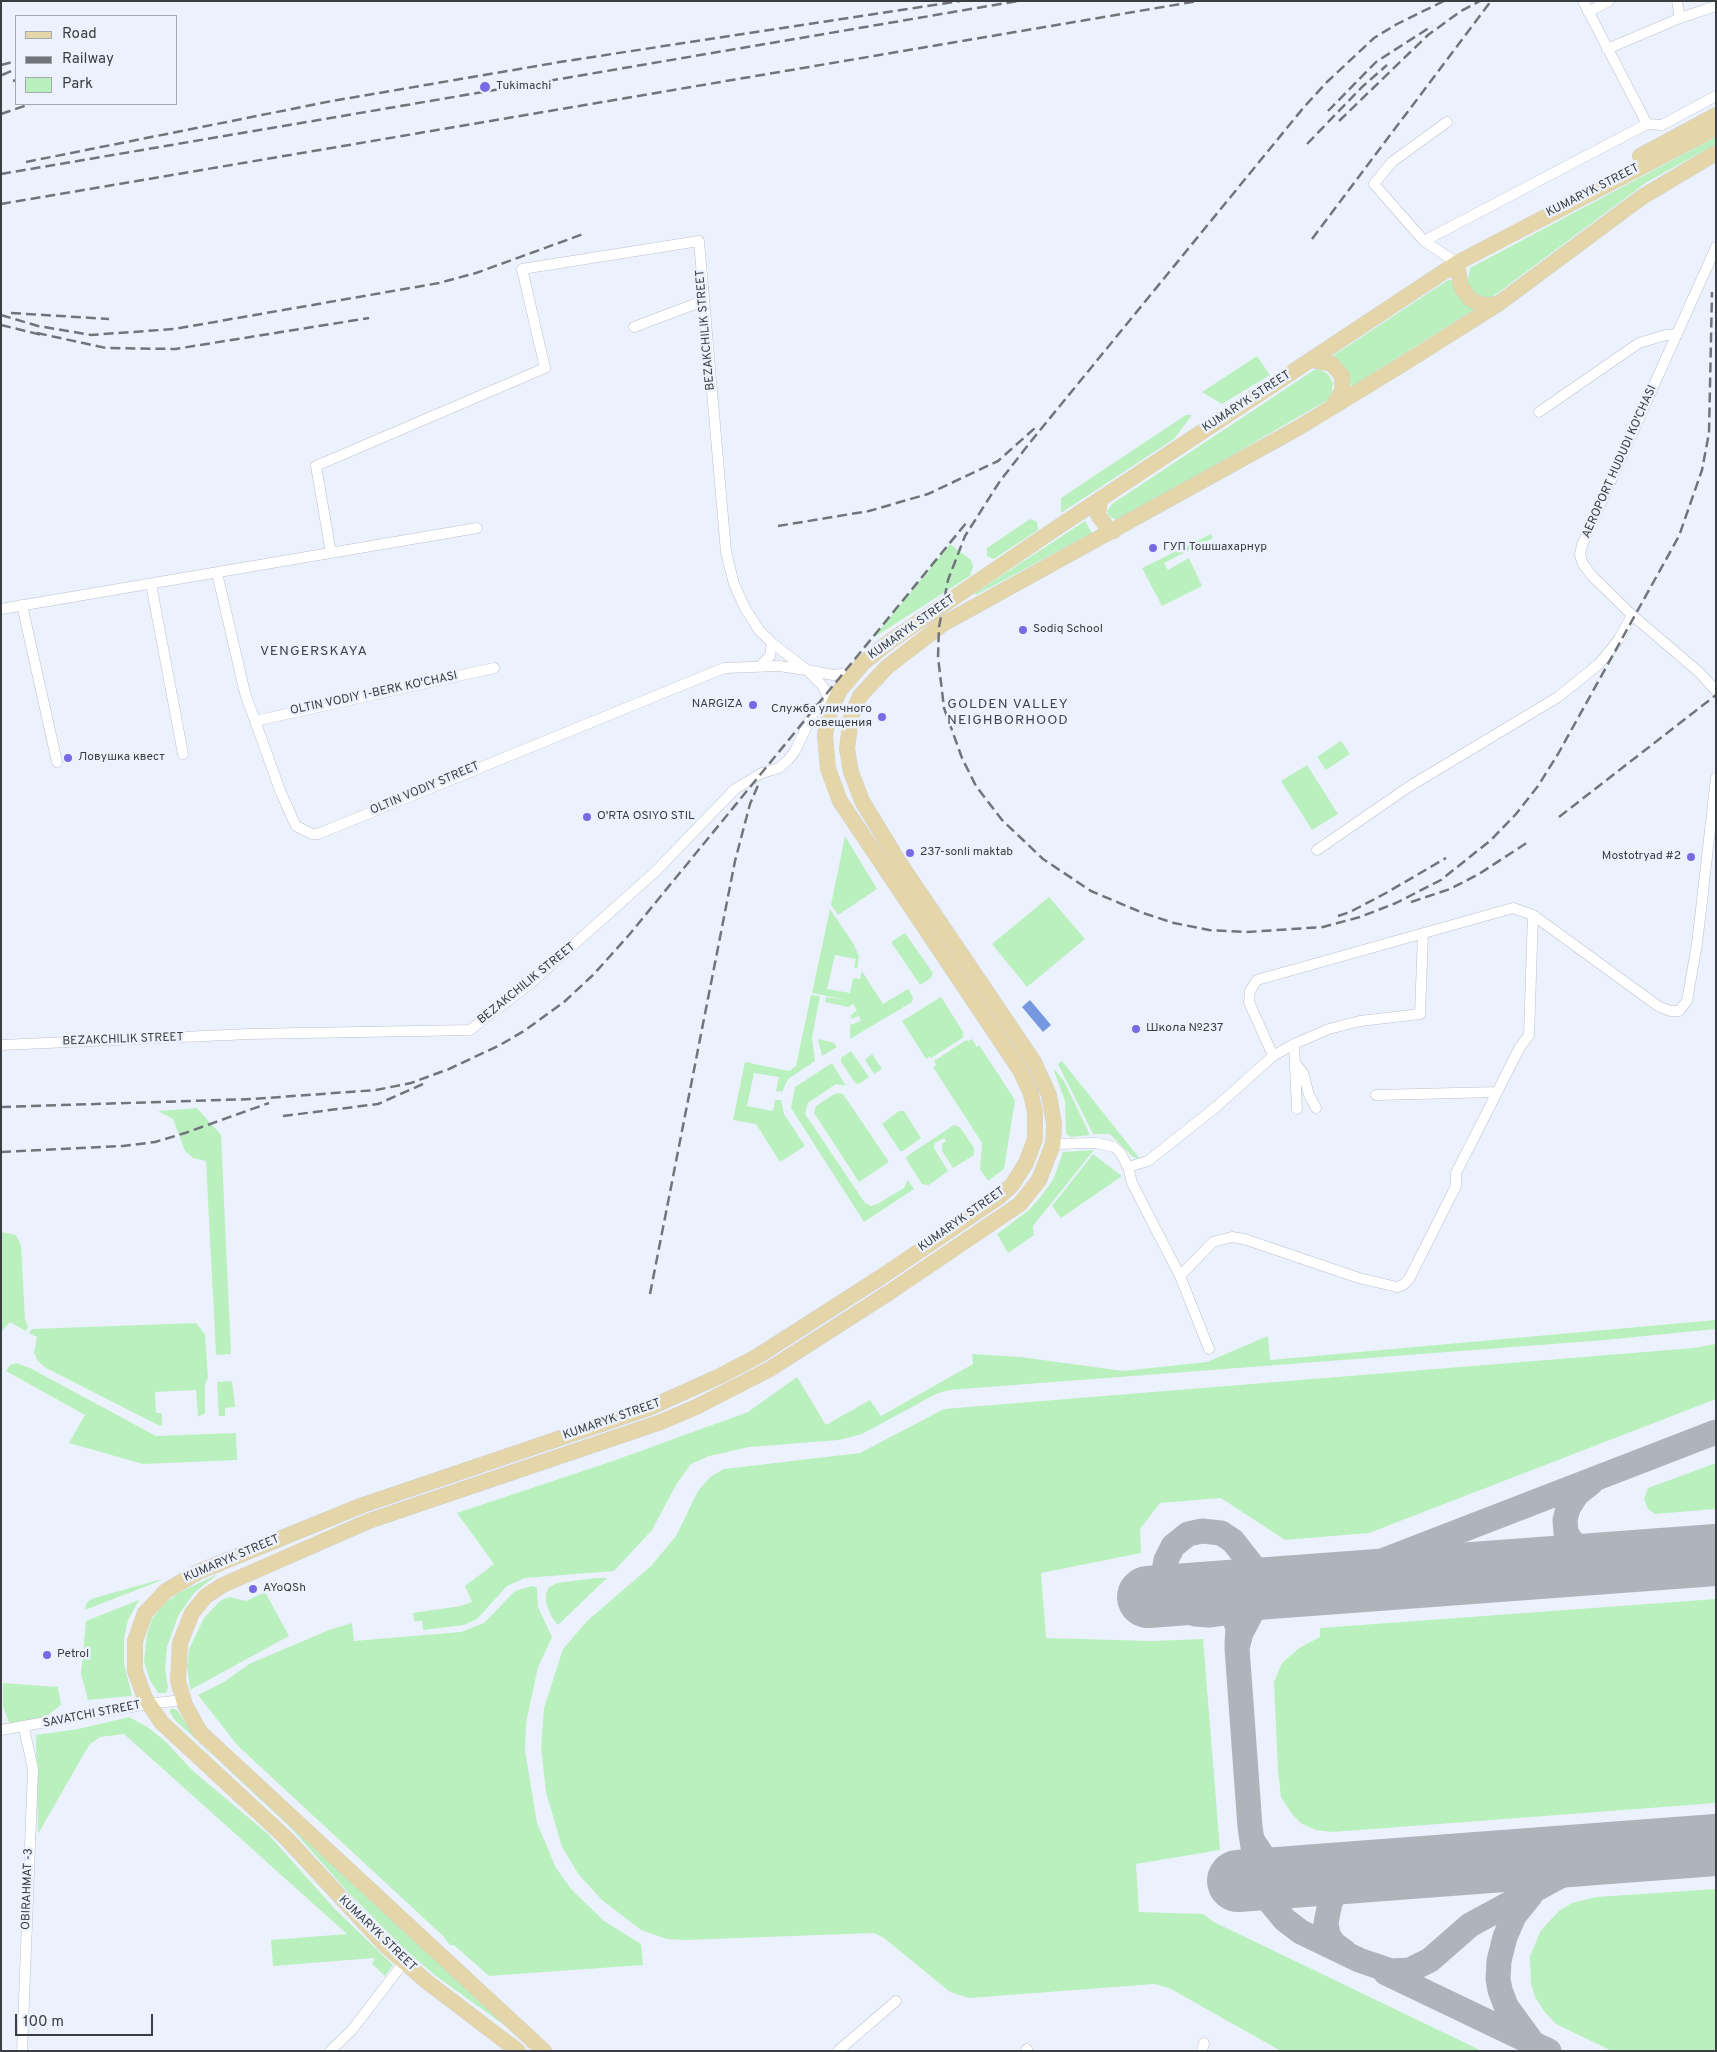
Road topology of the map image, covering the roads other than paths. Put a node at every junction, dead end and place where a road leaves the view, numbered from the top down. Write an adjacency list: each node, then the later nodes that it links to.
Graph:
1 (1583, 1): 5 (street)
2 (1609, 1): 5 (street)
3 (1677, 1): 6 (street)
4 (1716, 6): 6 (street)
5 (1588, 12): 7 (street)
6 (1680, 18): 7 (street)
7 (1607, 49): 11 (street)
8 (1716, 96): 11 (street)
9 (1716, 115): 14 (main road)
10 (1446, 122): 16 (street)
11 (1647, 124): 15 (street)
12 (1716, 128): 14 (main road, KUMARYK STREET)
13 (1713, 156): 21 (main road, KUMARYK STREET)
14 (1528, 225): 19 (main road, KUMARYK STREET)
15 (1442, 231): 16 (street); 17 (street)
16 (1424, 241): 17 (street)
17 (1434, 246): 19 (street)
18 (1716, 247): 23 (street, AEROPORT HUDUDI KO'CHASI)
19 (1458, 263): 21 (main road); 24 (main road, KUMARYK STREET)
20 (703, 301): 22 (street); 30 (street, BEZAKCHILIK STREET); 38 (street, BEZAKCHILIK STREET)
21 (1498, 304): 25 (main road, KUMARYK STREET)
22 (634, 327)
23 (1676, 335): 26 (street); 37 (street, AEROPORT HUDUDI KO'CHASI)
24 (1311, 360): 25 (main road); 27 (main road, KUMARYK STREET)
25 (1332, 407): 29 (main road, KUMARYK STREET)
26 (1539, 412)
27 (1100, 499): 29 (main road); 33 (main road, KUMARYK STREET)
28 (477, 528): 30 (street)
29 (1114, 531): 35 (main road, KUMARYK STREET)
30 (330, 553): 31 (street)
31 (216, 573): 32 (street); 45 (street, OLTIN VODIY STREET)
32 (151, 584): 34 (street); 46 (street)
33 (960, 594): 35 (main road); 42 (main road, KUMARYK STREET)
34 (22, 605): 36 (street); 47 (street)
35 (969, 608): 52 (main road, KUMARYK STREET)
36 (1, 610)
37 (1632, 614): 43 (street, AEROPORT HUDUDI KO'CHASI); 49 (street)
38 (772, 643): 39 (street); 41 (street, BEZAKCHILIK STREET)
39 (760, 666): 41 (street, OLTIN VODIY STREET); 45 (street, OLTIN VODIY STREET)
40 (494, 668): 45 (street, OLTIN VODIY 1-BERK KO'CHASI)
41 (807, 670): 42 (street, OLTIN VODIY STREET); 44 (street)
42 (855, 672): 44 (main road, KUMARYK STREET)
43 (1716, 691)
44 (832, 705): 53 (main road, KUMARYK STREET); 55 (street, BEZAKCHILIK STREET)
45 (255, 720)
46 (183, 754)
47 (57, 762)
48 (1716, 778): 50 (street)
49 (1316, 850)
50 (1532, 915): 51 (street); 58 (street)
51 (1423, 934): 54 (street); 56 (street)
52 (972, 970): 53 (main road); 62 (main road, KUMARYK STREET)
53 (959, 979): 65 (main road, KUMARYK STREET)
54 (1294, 1044): 56 (street); 57 (street)
55 (1, 1045)
56 (1273, 1056): 63 (street)
57 (1296, 1064): 60 (street); 61 (street)
58 (1497, 1092): 59 (street); 64 (street)
59 (1376, 1095)
60 (1316, 1108)
61 (1297, 1109)
62 (1053, 1144): 63 (street); 66 (main road, KUMARYK STREET)
63 (1128, 1167): 64 (street)
64 (1180, 1276): 67 (street)
65 (881, 1277): 66 (main road); 68 (main road, KUMARYK STREET)
66 (890, 1292): 69 (main road, KUMARYK STREET)
67 (1209, 1349)
68 (436, 1480): 69 (main road); 71 (main road, KUMARYK STREET)
69 (442, 1495): 70 (main road, KUMARYK STREET)
70 (182, 1700): 71 (street, SAVATCHI STREET); 79 (main road, KUMARYK STREET)
71 (148, 1704): 72 (street, SAVATCHI STREET); 74 (main road, KUMARYK STREET)
72 (24, 1728): 73 (street, SAVATCHI STREET); 76 (street, OBIRAHMAT -3)
73 (1, 1730)
74 (404, 1962): 77 (street); 78 (main road, KUMARYK STREET)
75 (896, 2001): 80 (street)
76 (22, 2051)
77 (330, 2051)
78 (518, 2051)
79 (544, 2051)
80 (838, 2051)

